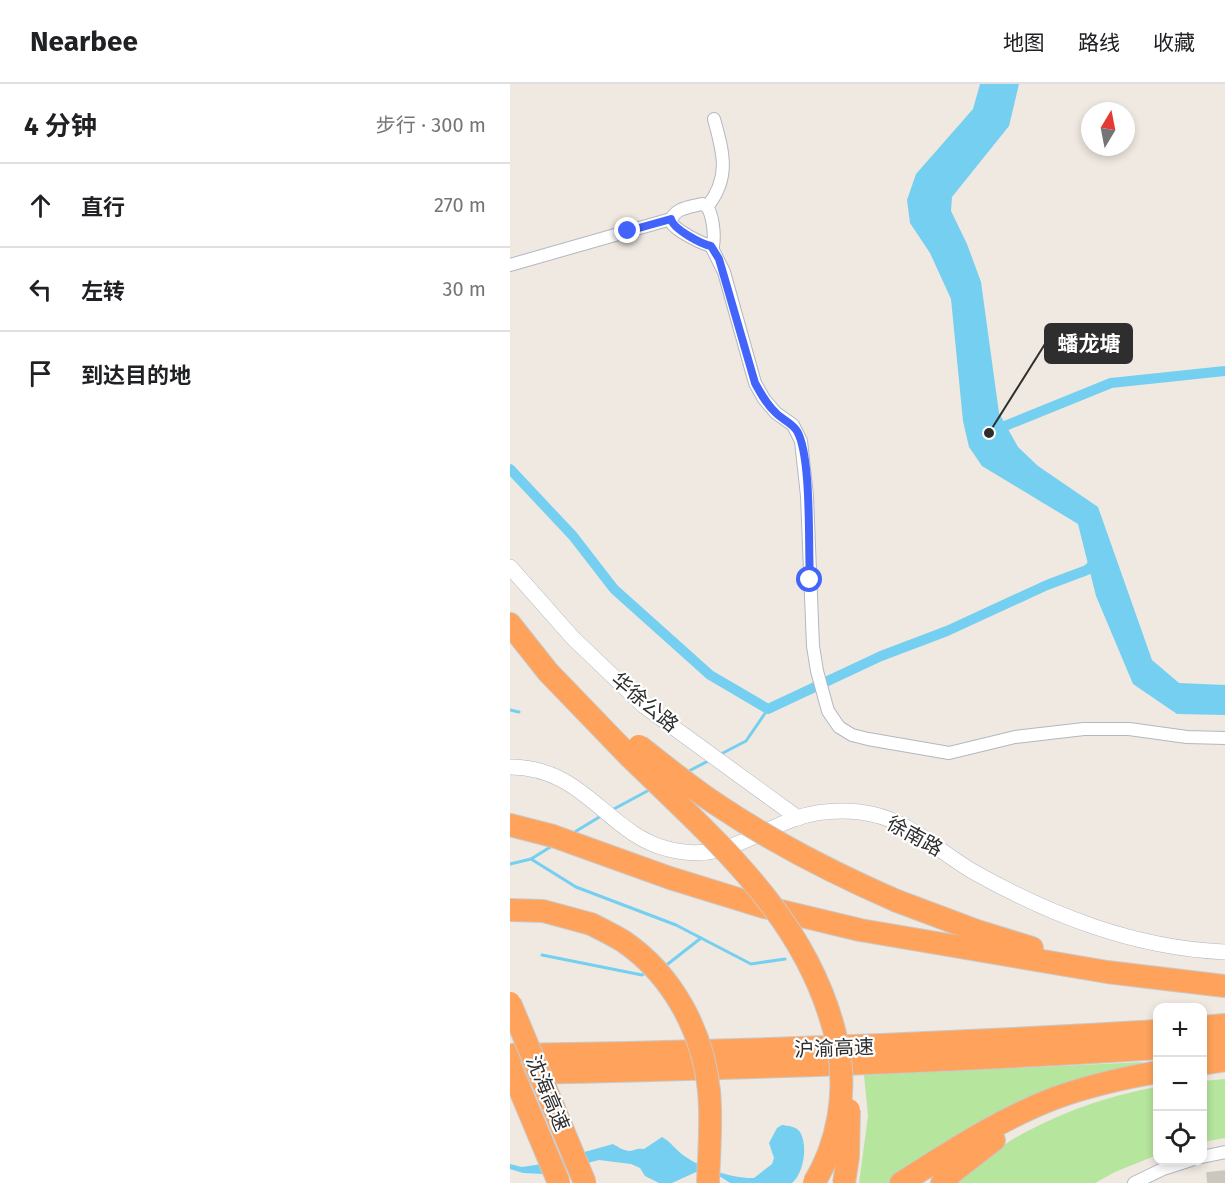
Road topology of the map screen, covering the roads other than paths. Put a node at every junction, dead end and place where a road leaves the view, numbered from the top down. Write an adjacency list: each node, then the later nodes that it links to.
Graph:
1 (714, 118): 2 (street)
2 (707, 207): 3 (street); 4 (street)
3 (671, 219): 4 (street); 5 (street)
4 (711, 246): 8 (street)
5 (510, 265)
6 (510, 567): 11 (street, 华徐公路)
7 (511, 625): 9 (highway)
8 (1225, 738)
9 (634, 751): 15 (highway, bridge); 17 (highway, bridge)
10 (510, 767): 11 (street, 徐南路)
11 (798, 818): 14 (street, 徐南路)
12 (519, 827): 15 (highway)
13 (510, 910): 36 (highway, bridge)
14 (1225, 952)
15 (1225, 986)
16 (510, 1004): 35 (highway, 沈海高速, bridge)
17 (833, 1021): 37 (highway, bridge); 38 (highway, bridge)
18 (1225, 1026): 19 (highway)
19 (1207, 1027)
20 (1153, 1030): 24 (highway, 沪渝高速)
21 (1225, 1044): 22 (highway)
22 (1207, 1046)
23 (1153, 1048): 28 (highway, 沪渝高速)
24 (510, 1055)
25 (1225, 1060): 26 (highway)
26 (1207, 1063)
27 (510, 1066): 34 (highway, 沈海高速, bridge)
28 (510, 1073)
29 (1153, 1073): 30 (highway)
30 (1113, 1081): 39 (highway); 40 (highway)
31 (1225, 1152): 32 (street)
32 (1207, 1156)
33 (1177, 1165): 41 (street)
34 (559, 1183)
35 (585, 1183)
36 (708, 1183)
37 (814, 1183)
38 (844, 1183)
39 (901, 1183)
40 (942, 1183)
41 (1134, 1183)

